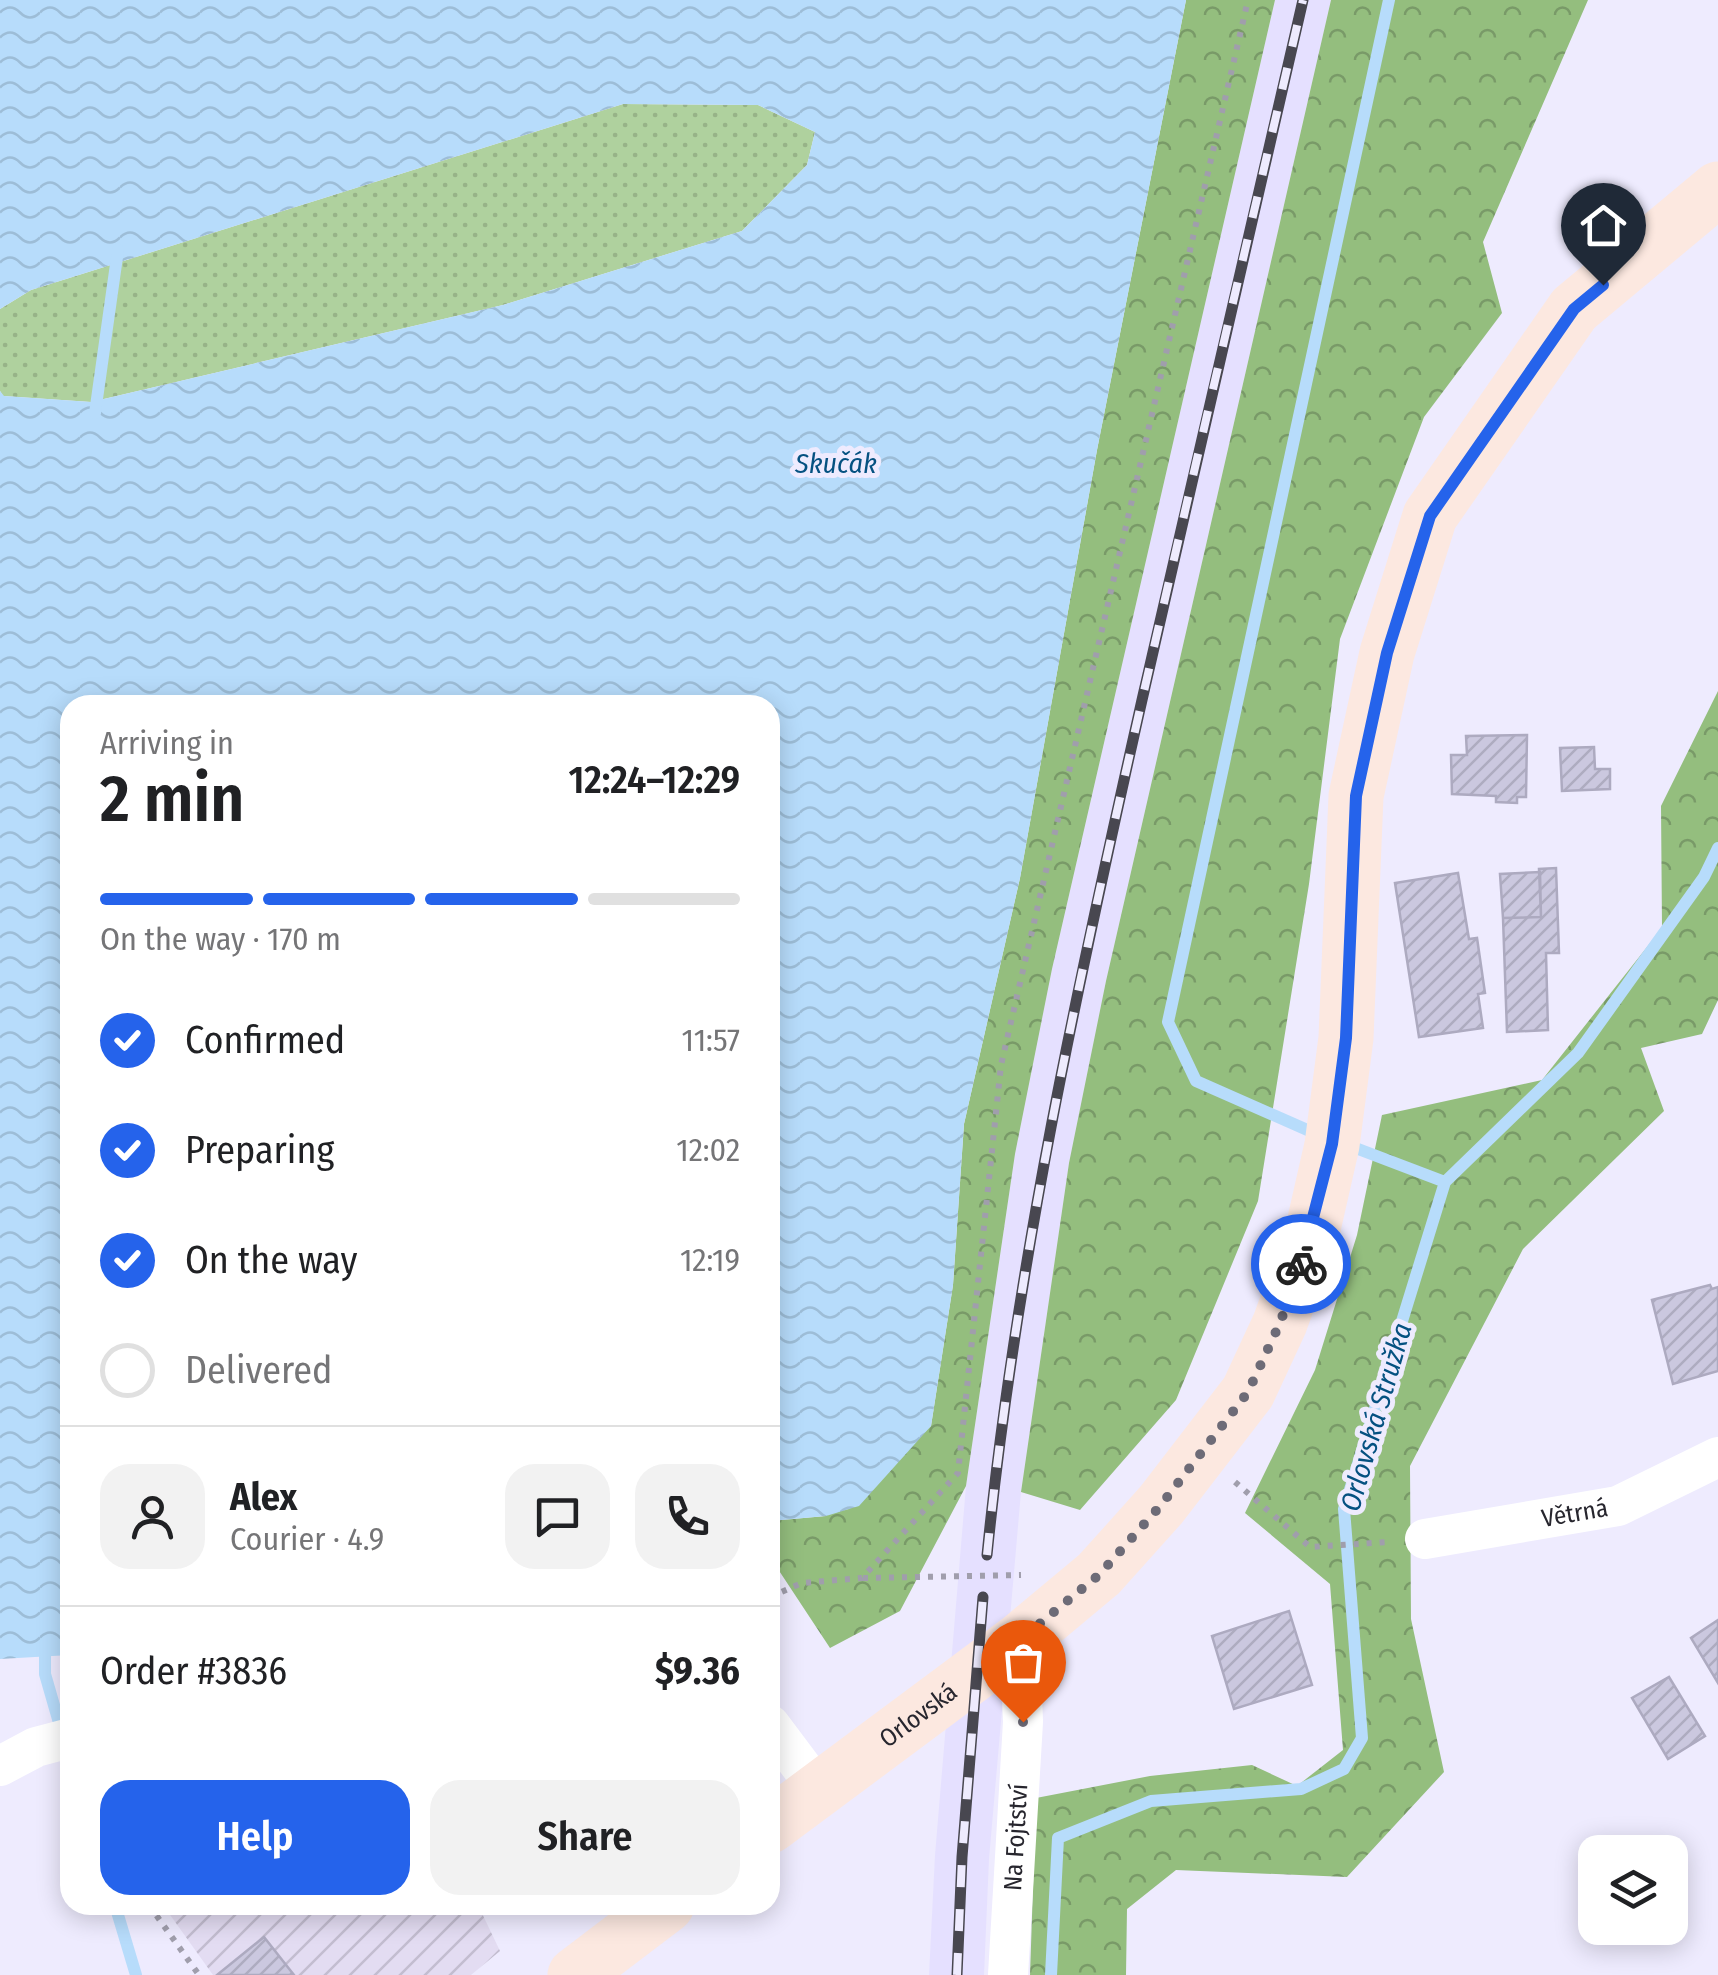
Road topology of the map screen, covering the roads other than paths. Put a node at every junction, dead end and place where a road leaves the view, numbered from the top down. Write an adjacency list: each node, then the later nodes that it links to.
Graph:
1 (1718, 190): 4 (main road, Orlovská)
2 (1718, 1456): 3 (street, Větrná)
3 (1425, 1539)
4 (1020, 1640): 8 (main road, Orlovská); 12 (street, Na Fojtství)
5 (780, 1739): 8 (street)
6 (53, 1743): 7 (street)
7 (0, 1766)
8 (818, 1789): 9 (main road, Orlovská)
9 (780, 1818)
10 (653, 1915): 11 (main road)
11 (575, 1975)
12 (1008, 1975)

